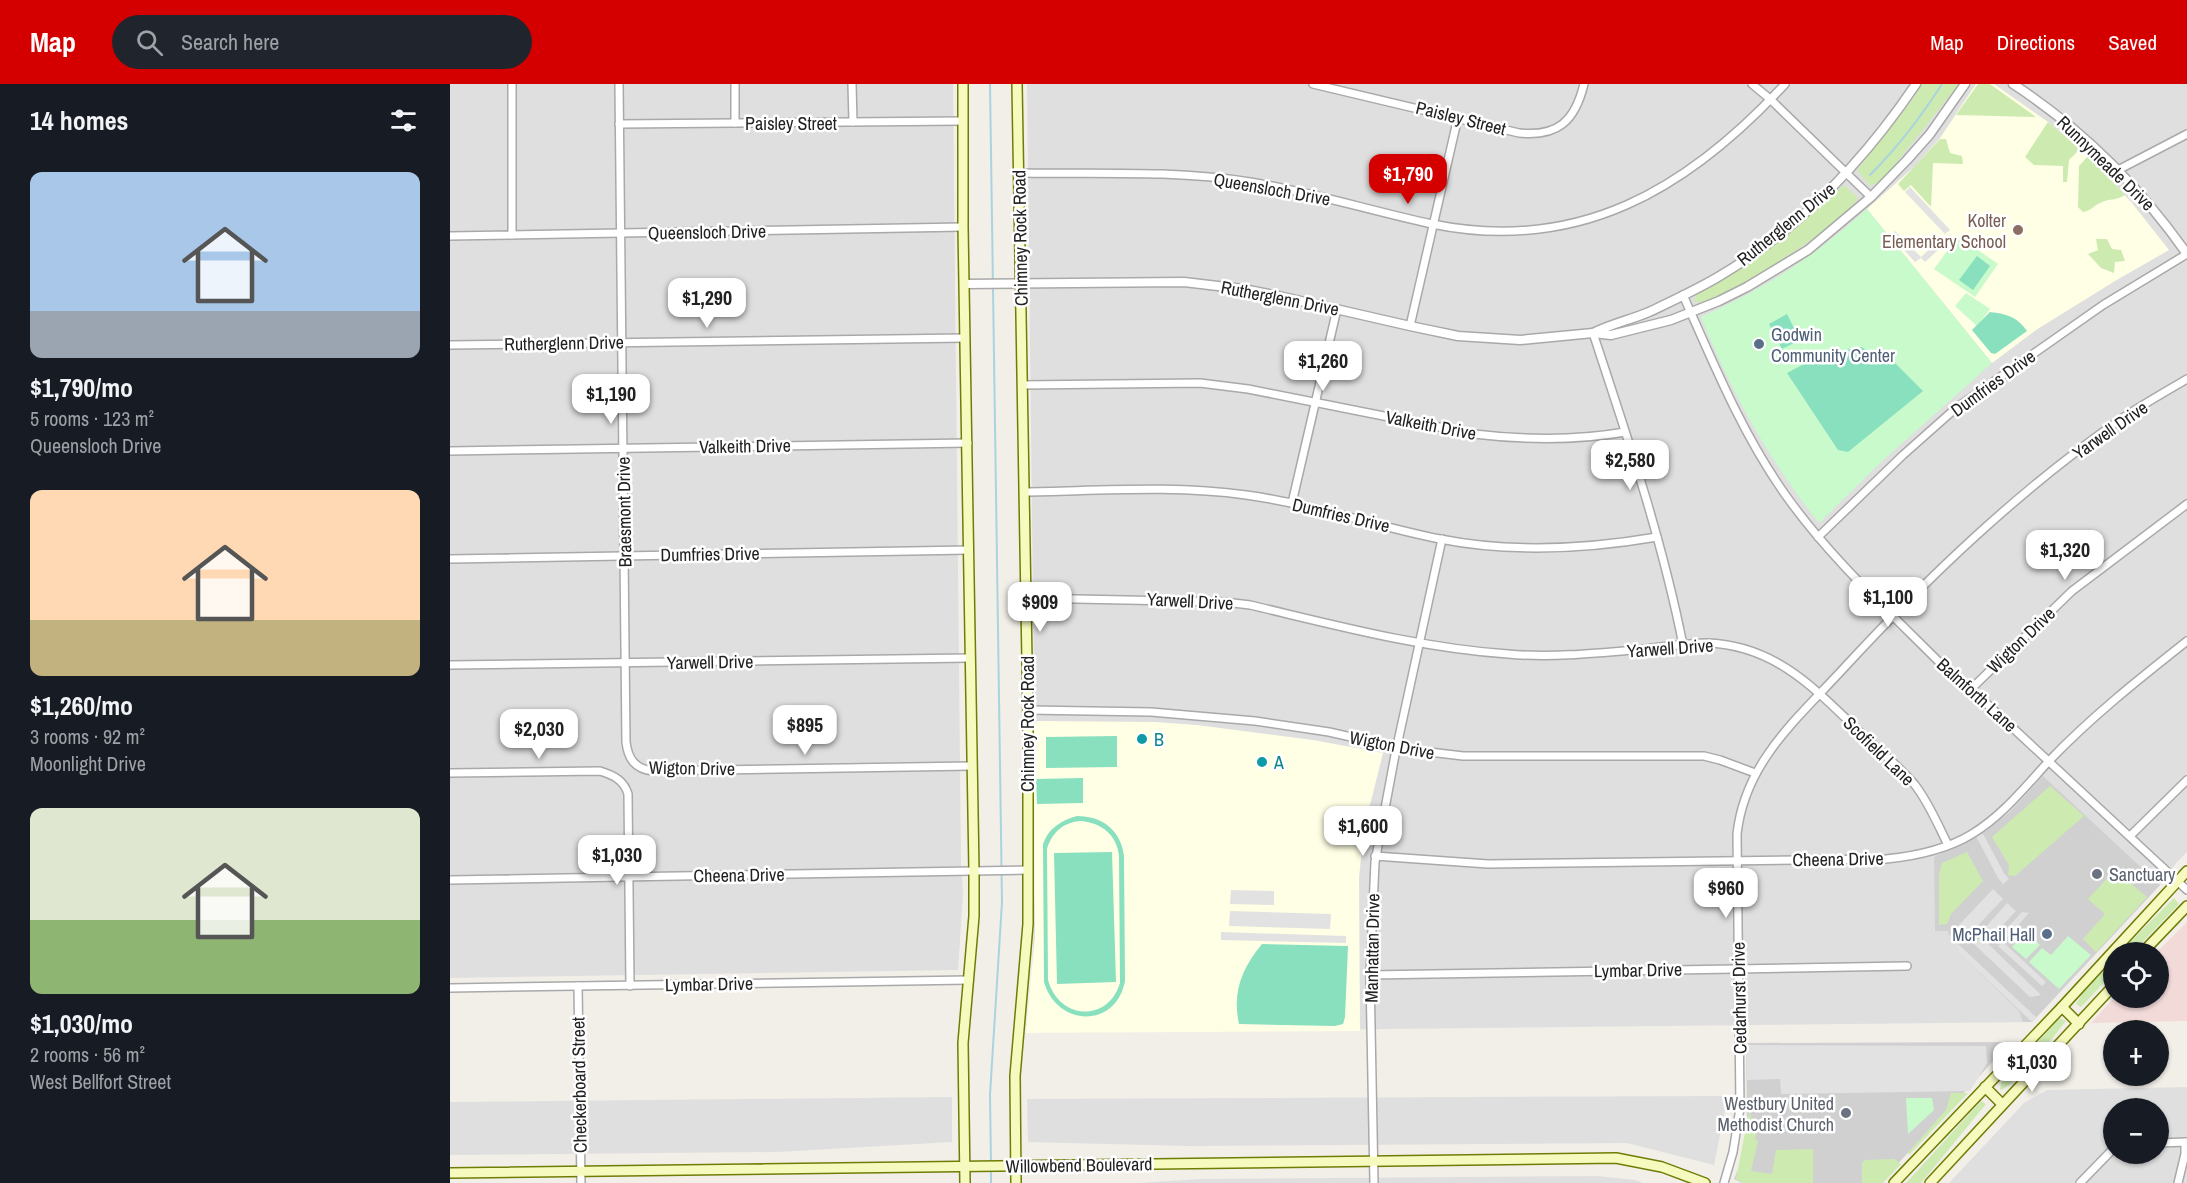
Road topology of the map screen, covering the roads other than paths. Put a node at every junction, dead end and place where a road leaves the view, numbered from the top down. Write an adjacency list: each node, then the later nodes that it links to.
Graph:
1 (512, 84): 28 (street)
2 (619, 84): 19 (street, Braesmont Drive)
3 (735, 84): 18 (street)
4 (852, 84): 17 (street)
5 (963, 84): 16 (main road)
6 (1017, 84): 22 (main road, Chimney Rock Road)
7 (1313, 84): 15 (street, Paisley Street)
8 (1584, 84): 15 (street, Paisley Street)
9 (1752, 84): 14 (street)
10 (1785, 84): 14 (street)
11 (1916, 84): 23 (street, Rutherglenn Drive)
12 (1965, 84): 24 (street, Rutherglenn Drive)
13 (2013, 84): 21 (street, Runnymeade Drive)
14 (1770, 99): 23 (street); 25 (street, Queensloch Drive)
15 (1458, 117): 25 (street)
16 (963, 121): 17 (street, Paisley Street); 26 (main road)
17 (853, 122): 18 (street, Paisley Street)
18 (735, 123): 19 (street, Paisley Street)
19 (619, 124): 27 (street, Braesmont Drive)
20 (2187, 134): 21 (street)
21 (2118, 170): 30 (street, Runnymeade Drive)
22 (1019, 173): 25 (street, Queensloch Drive); 31 (main road, Chimney Rock Road)
23 (1846, 173): 24 (street); 33 (street, Rutherglenn Drive)
24 (1871, 197): 35 (street, Rutherglenn Drive)
25 (1433, 224): 36 (street)
26 (963, 227): 27 (street, Queensloch Drive); 32 (main road)
27 (620, 233): 28 (street, Queensloch Drive); 39 (street, Braesmont Drive)
28 (512, 235): 29 (street, Queensloch Drive)
29 (450, 236)
30 (2187, 254): 52 (street, Dumfries Drive)
31 (1021, 283): 32 (street, Rutherglenn Drive); 34 (street, Rutherglenn Drive); 42 (main road, Chimney Rock Road)
32 (965, 284): 38 (main road)
33 (1683, 296): 35 (street, Balmforth Lane); 37 (street, Rutherglenn Drive)
34 (1336, 309): 36 (street, Rutherglenn Drive); 43 (street)
35 (1690, 312): 37 (street, Rutherglenn Drive); 52 (street, Balmforth Lane)
36 (1410, 326): 37 (street, Rutherglenn Drive)
37 (1593, 333): 44 (street)
38 (965, 338): 39 (street, Rutherglenn Drive); 45 (main road)
39 (622, 342): 40 (street, Rutherglenn Drive); 46 (street, Braesmont Drive)
40 (450, 345)
41 (2187, 379): 58 (street, Yarwell Drive)
42 (1022, 385): 43 (street, Valkeith Drive); 48 (main road, Chimney Rock Road)
43 (1315, 403): 44 (street, Valkeith Drive); 49 (street)
44 (1625, 432): 51 (street)
45 (968, 443): 46 (street, Valkeith Drive); 54 (main road)
46 (623, 448): 47 (street, Valkeith Drive); 55 (street, Braesmont Drive)
47 (450, 451)
48 (1024, 492): 49 (street, Dumfries Drive); 57 (main road, Chimney Rock Road)
49 (1292, 503): 53 (street, Dumfries Drive)
50 (2187, 504): 65 (street, Wigton Drive)
51 (1657, 537): 53 (street, Dumfries Drive); 61 (street)
52 (1818, 537): 58 (street, Balmforth Lane)
53 (1442, 539): 60 (street, Manhattan Drive)
54 (969, 549): 55 (street, Dumfries Drive); 62 (main road)
55 (625, 555): 56 (street, Dumfries Drive); 63 (street, Braesmont Drive)
56 (450, 559)
57 (1026, 598): 60 (street, Yarwell Drive); 67 (main road, Chimney Rock Road)
58 (1893, 615): 65 (street, Balmforth Lane); 66 (street, Yarwell Drive)
59 (2187, 641): 70 (street, Cheena Drive)
60 (1419, 644): 61 (street, Yarwell Drive); 68 (street, Manhattan Drive)
61 (1683, 645): 66 (street, Yarwell Drive)
62 (970, 658): 63 (street, Yarwell Drive); 71 (main road)
63 (626, 663): 64 (street, Yarwell Drive); 69 (street, Braesmont Drive)
64 (450, 665)
65 (1971, 689): 70 (street, Balmforth Lane)
66 (1820, 694): 73 (street, Cedarhurst Drive); 76 (street, Scofield Lane)
67 (1028, 710): 68 (street, Wigton Drive); 79 (main road, Chimney Rock Road)
68 (1397, 747): 73 (street, Wigton Drive); 77 (street, Manhattan Drive)
69 (630, 759): 71 (street, Wigton Drive)
70 (2049, 761): 75 (street, Balmforth Lane); 76 (street, Cheena Drive)
71 (972, 766): 80 (main road)
72 (450, 773): 82 (street)
73 (1755, 773): 78 (street, Cedarhurst Drive)
74 (2187, 780): 75 (street)
75 (2130, 836): 84 (street, Balmforth Lane)
76 (1948, 845): 78 (street, Cheena Drive)
77 (1376, 856): 78 (street, Cheena Drive); 90 (street, Manhattan Drive)
78 (1737, 860): 89 (street, Cedarhurst Drive)
79 (1027, 870): 80 (street, Cheena Drive); 105 (main road, Chimney Rock Road)
80 (974, 871): 82 (street, Cheena Drive); 91 (main road)
81 (2187, 871): 84 (main road)
82 (629, 877): 83 (street, Cheena Drive); 93 (street)
83 (450, 880)
84 (2177, 880): 85 (street, Balmforth Lane); 96 (main road)
85 (2187, 890)
86 (2187, 906): 87 (main road)
87 (2153, 942)
88 (1906, 966): 89 (street, Lymbar Drive)
89 (1739, 968): 90 (street, Lymbar Drive); 114 (street, Cedarhurst Drive)
90 (1370, 975): 103 (street, Manhattan Drive)
91 (969, 980): 93 (street, Lymbar Drive); 104 (main road)
92 (578, 986): 93 (street, Lymbar Drive); 94 (street, Lymbar Drive); 106 (street, Checkerboard Street)
93 (630, 986)
94 (450, 988)
95 (2103, 997): 97 (main road)
96 (2062, 1007): 97 (main road); 98 (main road)
97 (2079, 1024): 99 (main road)
98 (1985, 1088): 99 (main road); 115 (main road)
99 (2002, 1104): 108 (main road)
100 (2186, 1142): 101 (street); 117 (street)
101 (2169, 1143)
102 (2103, 1159): 116 (street)
103 (1374, 1160): 105 (main road, Willowbend Boulevard); 112 (street, Manhattan Drive); 113 (main road, Willowbend Boulevard)
104 (965, 1166): 105 (main road, Willowbend Boulevard); 106 (main road, Willowbend Boulevard); 110 (main road)
105 (1016, 1166): 111 (main road, Chimney Rock Road)
106 (581, 1171): 107 (main road, Willowbend Boulevard); 109 (street, Checkerboard Street)
107 (450, 1173)
108 (1934, 1182)
109 (581, 1183)
110 (965, 1183)
111 (1016, 1183)
112 (1374, 1183)
113 (1705, 1183)
114 (1724, 1183)
115 (1894, 1183)
116 (2080, 1183)
117 (2178, 1183)

